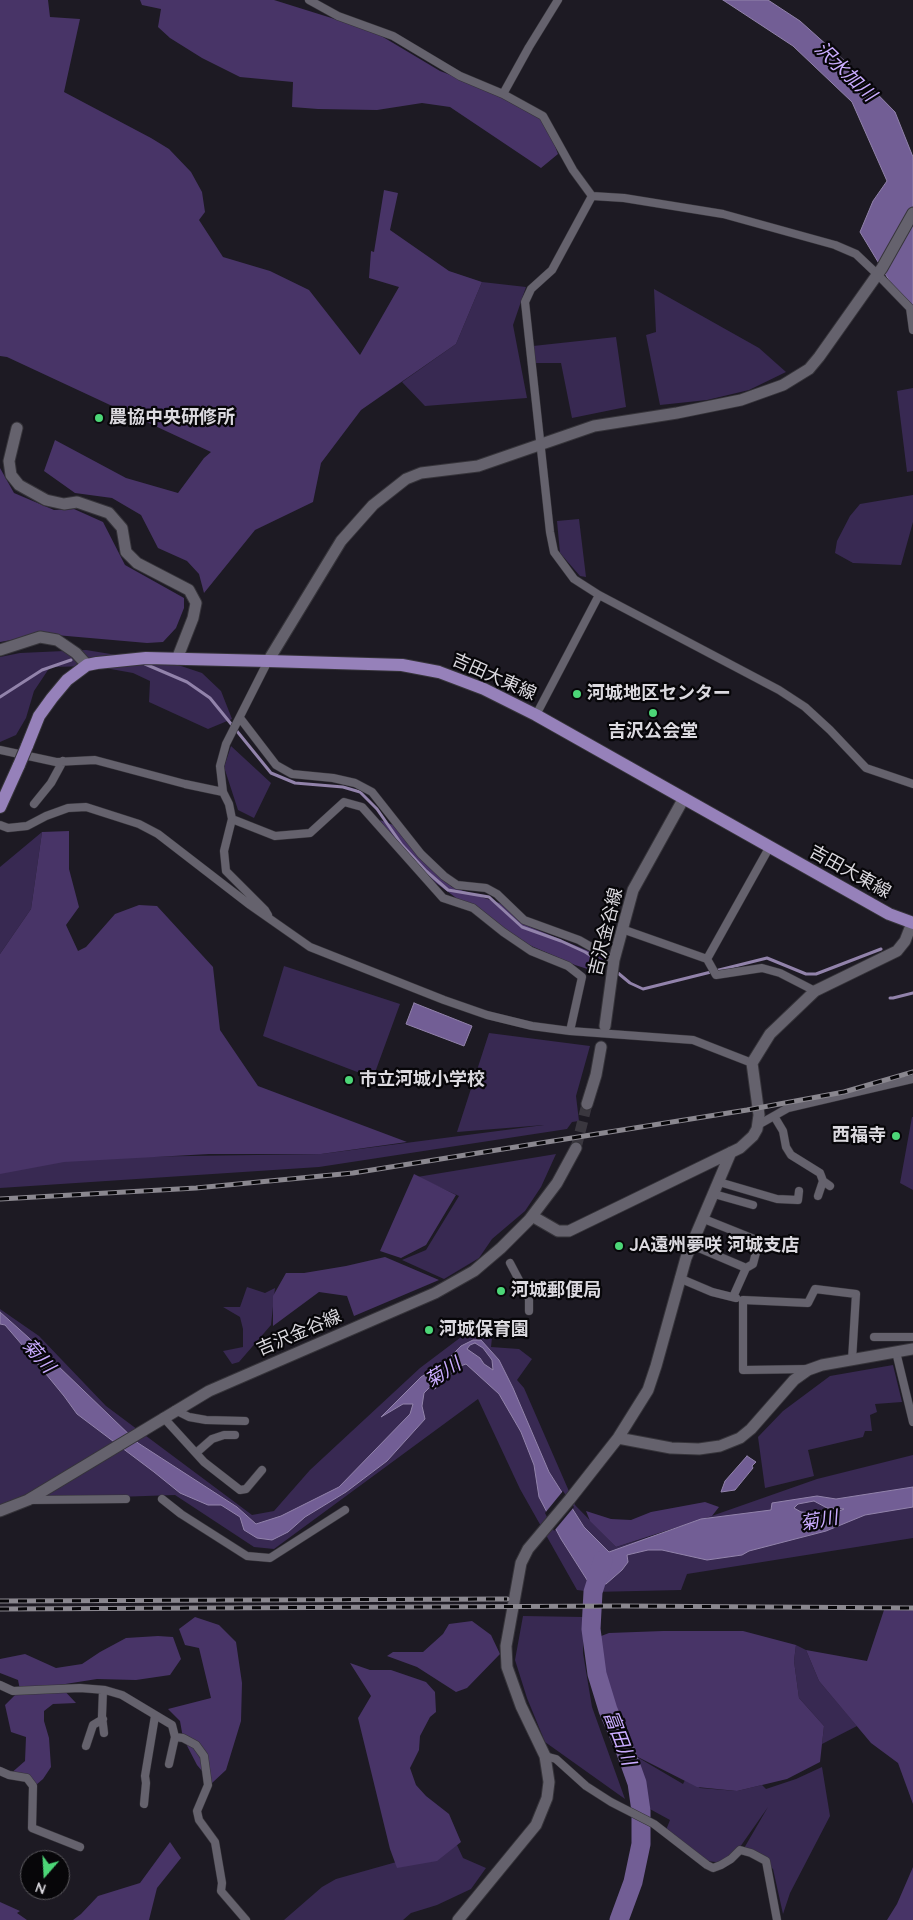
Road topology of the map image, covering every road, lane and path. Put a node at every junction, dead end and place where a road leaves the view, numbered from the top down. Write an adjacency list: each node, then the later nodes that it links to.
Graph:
1 (309, 0): 3 (street)
2 (558, 0): 3 (street)
3 (503, 94): 4 (street)
4 (592, 196): 6 (street); 9 (street)
5 (913, 213): 6 (street)
6 (877, 274): 7 (street); 9 (street)
7 (913, 330)
8 (17, 428): 12 (street)
9 (539, 445): 10 (street); 13 (street)
10 (599, 595): 15 (street); 19 (street)
11 (0, 650): 14 (street)
12 (177, 659): 13 (main road, 吉田大東線); 14 (main road, 吉田大東線)
13 (268, 661): 15 (main road, 吉田大東線); 16 (street)
14 (87, 665): 23 (main road, 吉田大東線, bridge)
15 (536, 715): 21 (main road, 吉田大東線)
16 (239, 720): 20 (street); 30 (street)
17 (0, 750): 18 (street)
18 (63, 761): 20 (street); 22 (street)
19 (913, 784)
20 (223, 792): 24 (street)
21 (684, 798): 26 (main road, 吉田大東線); 29 (street, 吉沢金谷線)
22 (34, 804)
23 (0, 807)
24 (232, 819): 27 (street); 34 (street)
25 (0, 825): 27 (street)
26 (769, 848): 28 (main road, 吉田大東線); 31 (street)
27 (271, 920): 34 (street)
28 (913, 923): 32 (street)
29 (622, 929): 30 (street, 吉沢金谷線); 31 (street)
30 (614, 960): 33 (street, 吉沢金谷線)
31 (708, 962): 32 (street)
32 (816, 992): 36 (street)
33 (605, 1026)
34 (570, 1031): 36 (street)
35 (602, 1047): 38 (street)
36 (752, 1063): 40 (street)
37 (913, 1079): 39 (street)
38 (587, 1104)
39 (774, 1116): 40 (street); 43 (street)
40 (758, 1125): 42 (street)
41 (576, 1148): 50 (street, 吉沢金谷線)
42 (731, 1152): 44 (street); 50 (street)
43 (823, 1181): 45 (street); 48 (street)
44 (719, 1182): 46 (street); 47 (street)
45 (830, 1186)
46 (799, 1191)
47 (714, 1194): 49 (street); 51 (street)
48 (818, 1196)
49 (753, 1205)
50 (532, 1216): 65 (street, 吉沢金谷線)
51 (704, 1219): 52 (street); 54 (street)
52 (692, 1245): 54 (street); 55 (street)
53 (510, 1263): 58 (street)
54 (746, 1268): 56 (street)
55 (679, 1278): 56 (street); 70 (street)
56 (733, 1297): 57 (street)
57 (743, 1300): 63 (street); 64 (street)
58 (529, 1311)
59 (874, 1336): 60 (street)
60 (913, 1337)
61 (913, 1349): 62 (street)
62 (896, 1352): 63 (street); 68 (street)
63 (852, 1360): 64 (street)
64 (811, 1369): 70 (street)
65 (175, 1410): 66 (street, 吉沢金谷線); 67 (street)
66 (160, 1419): 71 (street); 75 (street, 吉沢金谷線)
67 (245, 1421)
68 (913, 1422)
69 (235, 1435): 71 (street)
70 (618, 1438): 85 (street)
71 (196, 1453): 72 (street)
72 (262, 1470)
73 (126, 1499): 75 (street)
74 (162, 1499): 76 (street)
75 (28, 1500): 77 (street, 吉沢金谷線)
76 (345, 1510)
77 (0, 1511)
78 (0, 1685): 79 (street)
79 (103, 1690): 80 (street); 81 (street)
80 (155, 1716): 83 (street); 88 (street)
81 (103, 1719): 82 (street); 84 (street)
82 (104, 1732)
83 (175, 1737): 86 (street); 90 (street)
84 (86, 1746)
85 (545, 1756): 91 (street); 92 (street)
86 (169, 1764)
87 (0, 1771): 89 (street)
88 (144, 1804)
89 (80, 1847)
90 (246, 1920)
91 (458, 1920)
92 (778, 1920)

